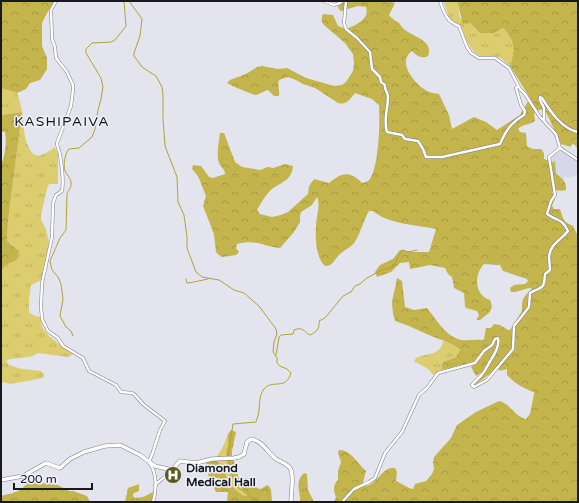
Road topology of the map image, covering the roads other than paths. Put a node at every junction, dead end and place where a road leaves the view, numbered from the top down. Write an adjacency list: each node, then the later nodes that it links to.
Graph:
1 (56, 1): 11 (street)
2 (324, 1): 3 (street)
3 (342, 1)
4 (346, 1): 6 (street)
5 (440, 1): 6 (street)
6 (518, 86): 7 (street)
7 (544, 122): 8 (street); 9 (street)
8 (578, 132)
9 (560, 148): 10 (street); 17 (street)
10 (578, 160)
11 (149, 462): 12 (main road); 13 (main road); 14 (street)
12 (172, 470): 14 (street); 16 (main road)
13 (1, 480)
14 (155, 486): 15 (street)
15 (153, 502)
16 (291, 502)
17 (342, 502)

